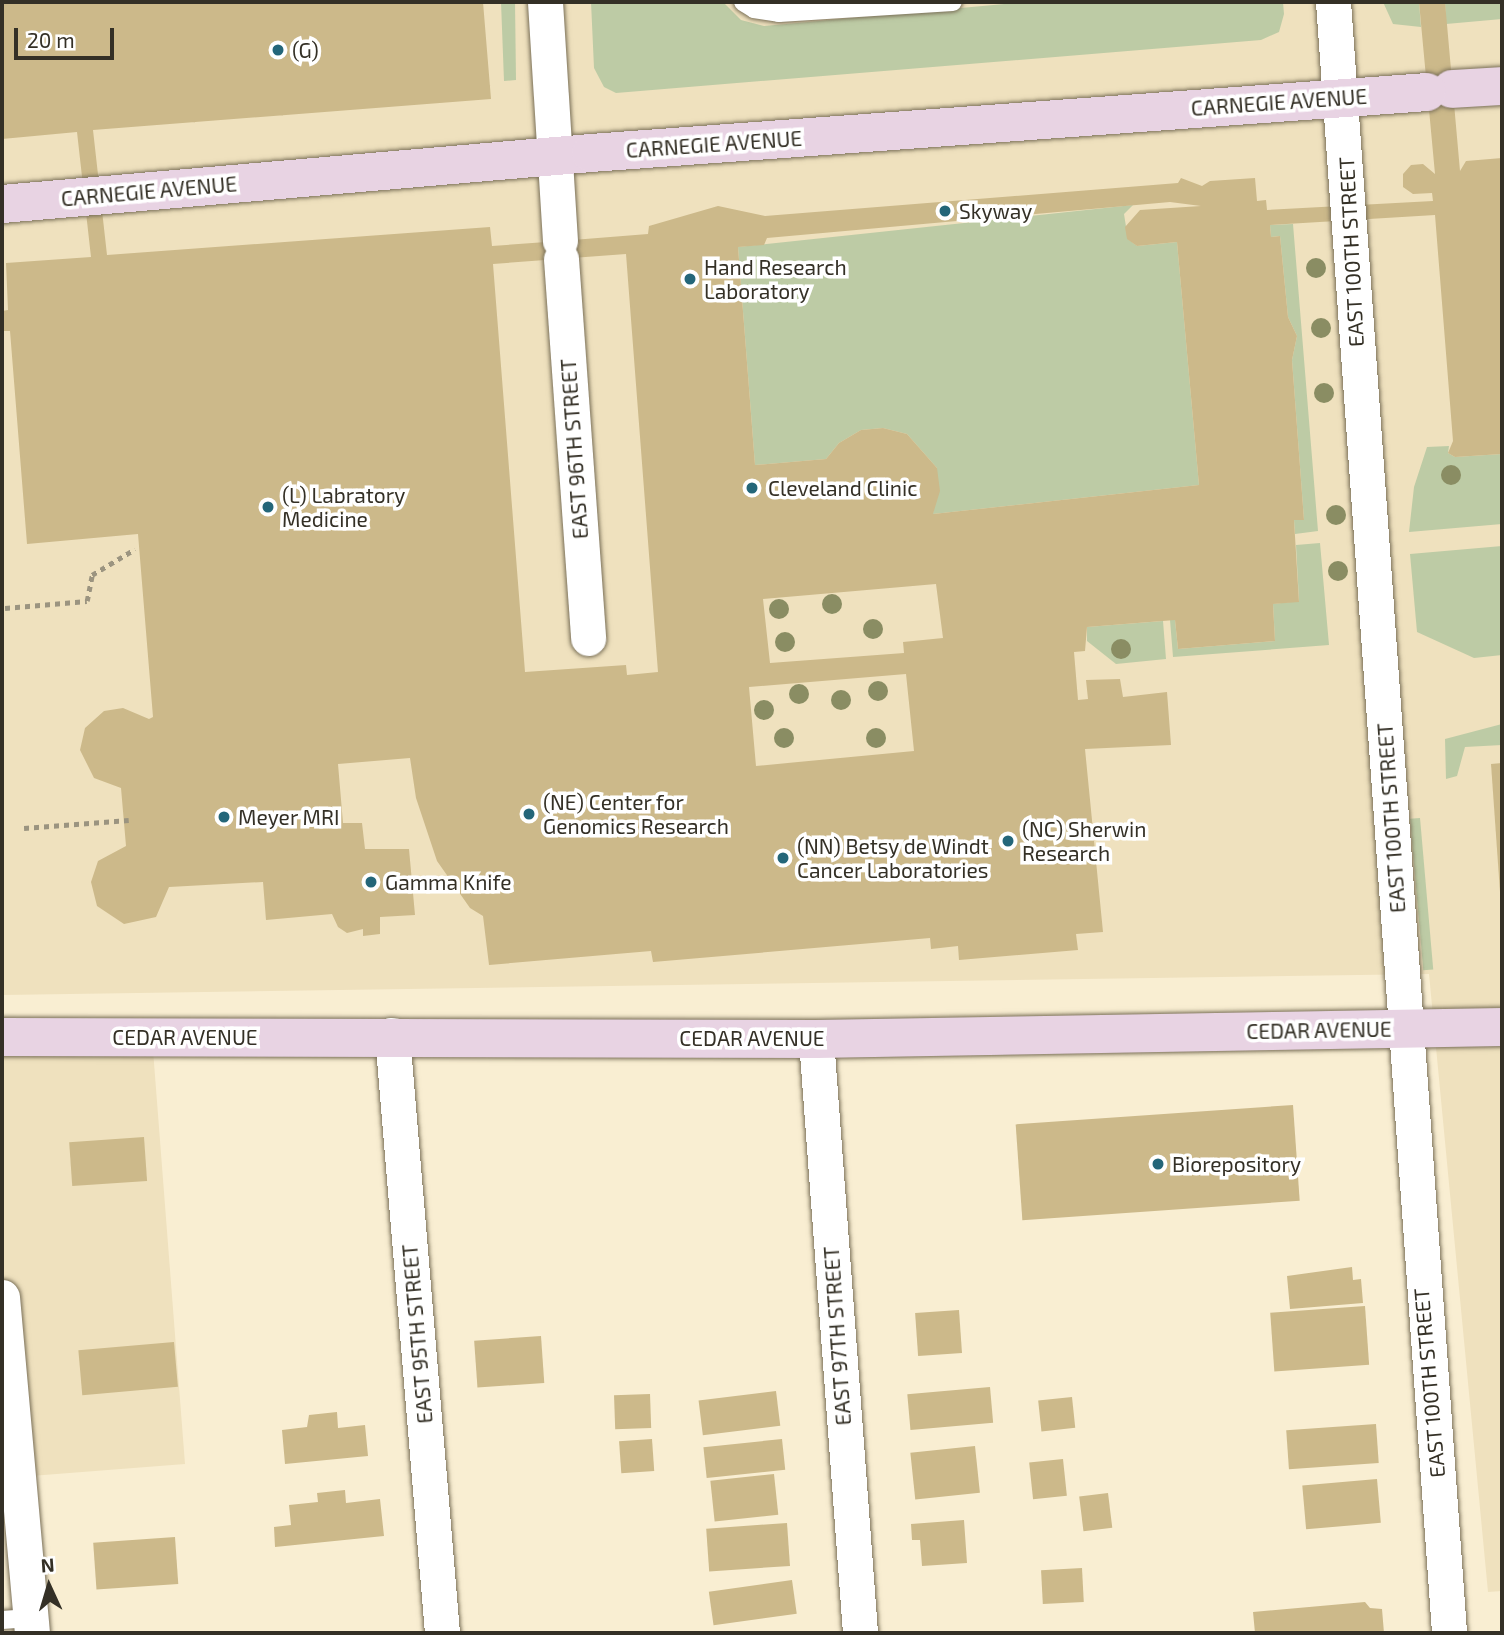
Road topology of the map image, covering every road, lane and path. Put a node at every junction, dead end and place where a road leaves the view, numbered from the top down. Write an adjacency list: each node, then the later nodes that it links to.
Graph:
1 (545, 2): 7 (street, EAST 96TH STREET)
2 (743, 2): 3 (lane)
3 (953, 2)
4 (1333, 2): 6 (street, EAST 100TH STREET)
5 (1502, 86): 6 (street, CARNEGIE AVENUE)
6 (1342, 97): 7 (street, CARNEGIE AVENUE); 15 (street, EAST 100TH STREET)
7 (553, 157): 8 (street, CARNEGIE AVENUE); 11 (street, EAST 96TH STREET)
8 (2, 204)
9 (135, 549): 10 (path)
10 (5, 608)
11 (588, 638)
12 (129, 820): 13 (path)
13 (24, 828)
14 (1502, 1027): 15 (street, CEDAR AVENUE)
15 (1405, 1028): 18 (street, CEDAR AVENUE); 23 (street, EAST 100TH STREET)
16 (392, 1035): 17 (street, CEDAR AVENUE); 18 (street, CEDAR AVENUE); 21 (street, EAST 95TH STREET)
17 (2, 1037)
18 (816, 1039): 22 (street, EAST 97TH STREET)
19 (2, 1297): 20 (street)
20 (21, 1624)
21 (442, 1633)
22 (860, 1633)
23 (1449, 1633)

